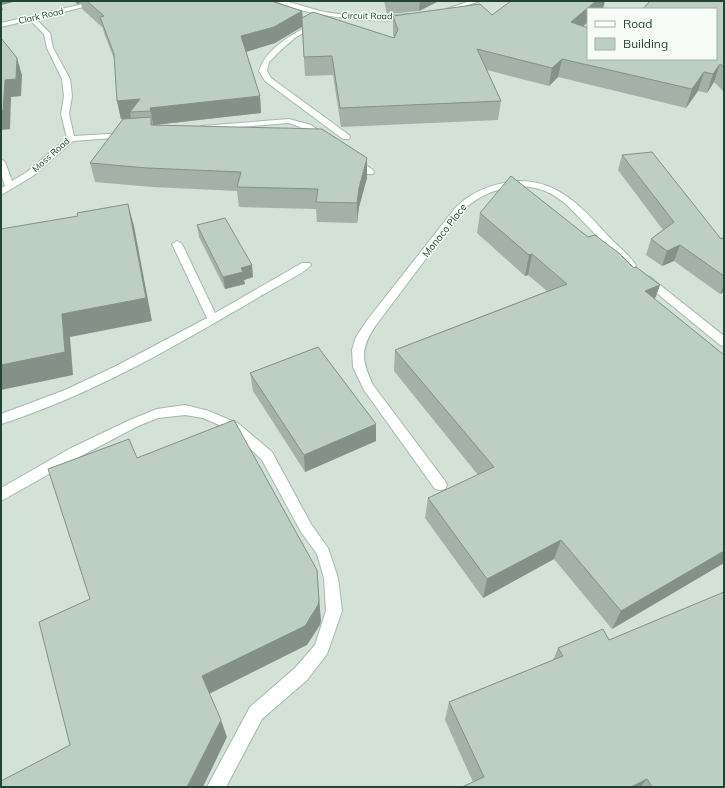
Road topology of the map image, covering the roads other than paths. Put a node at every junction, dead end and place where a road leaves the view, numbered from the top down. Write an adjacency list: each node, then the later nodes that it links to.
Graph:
1 (104, 1): 7 (lane, Clark Road)
2 (280, 1): 5 (lane, Circuit Road)
3 (477, 1): 4 (lane)
4 (440, 12)
5 (329, 15): 6 (lane, Circuit Road); 11 (lane)
6 (418, 15)
7 (32, 18): 8 (lane, Clark Road); 12 (lane, Moss Road)
8 (1, 25)
9 (196, 129): 13 (lane)
10 (134, 134): 12 (lane)
11 (346, 137)
12 (72, 139): 17 (lane, Moss Road)
13 (333, 144)
14 (346, 153): 16 (lane)
15 (1, 162): 17 (lane)
16 (370, 172)
17 (10, 187): 18 (lane, Moss Road)
18 (1, 192)
19 (177, 244): 21 (lane)
20 (306, 266): 21 (lane)
21 (213, 319): 23 (lane)
22 (724, 342): 24 (lane, Monaco Place)
23 (1, 419)
24 (440, 486)
25 (1, 494): 26 (lane)
26 (216, 787)

